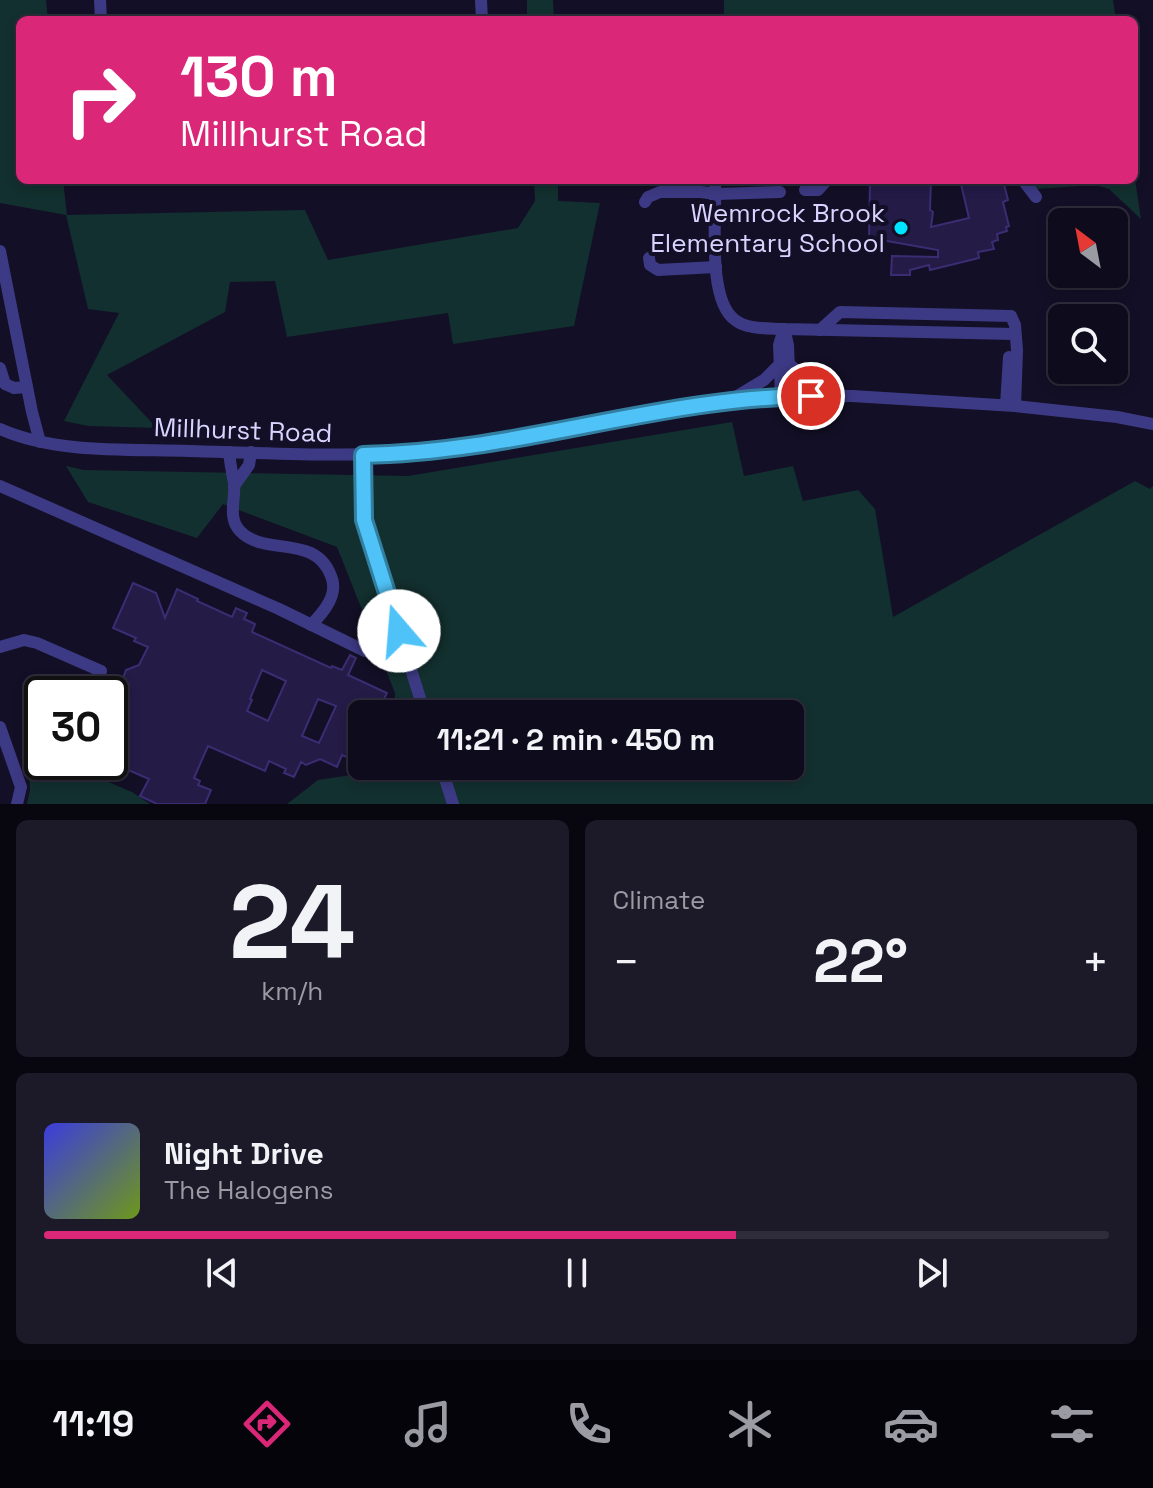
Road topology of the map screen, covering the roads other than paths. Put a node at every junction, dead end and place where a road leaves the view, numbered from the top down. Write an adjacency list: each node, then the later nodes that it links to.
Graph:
1 (823, 184): 4 (street)
2 (1026, 184): 6 (street)
3 (716, 187): 5 (street); 7 (street); 10 (street)
4 (805, 190)
5 (780, 192)
6 (1036, 197)
7 (645, 202)
8 (0, 251): 16 (street)
9 (649, 258): 10 (street)
10 (716, 267): 11 (street)
11 (784, 329): 12 (street); 14 (street)
12 (820, 330): 13 (street); 13 (street)
13 (1014, 334): 20 (street)
14 (784, 364): 17 (street); 18 (street); 19 (street)
15 (0, 368): 16 (street)
16 (27, 387): 23 (street)
17 (785, 396): 18 (street, Millhurst Road); 19 (street, Millhurst Road)
18 (830, 396): 20 (street, Millhurst Road)
19 (730, 400): 26 (street, Millhurst Road)
20 (1011, 406): 21 (street, Millhurst Road)
21 (1153, 424)
22 (0, 429): 23 (street, Millhurst Road)
23 (40, 442): 24 (street, Millhurst Road)
24 (229, 452): 25 (street, Millhurst Road); 28 (street)
25 (251, 452): 26 (street, Millhurst Road); 28 (street)
26 (363, 455): 33 (street)
27 (0, 486): 29 (street)
28 (234, 486): 29 (street)
29 (311, 625): 31 (street)
30 (0, 647): 32 (street)
31 (365, 651)
32 (99, 676)
33 (421, 700)
34 (0, 727): 36 (street)
35 (445, 780): 37 (street)
36 (17, 804)
37 (453, 804)

